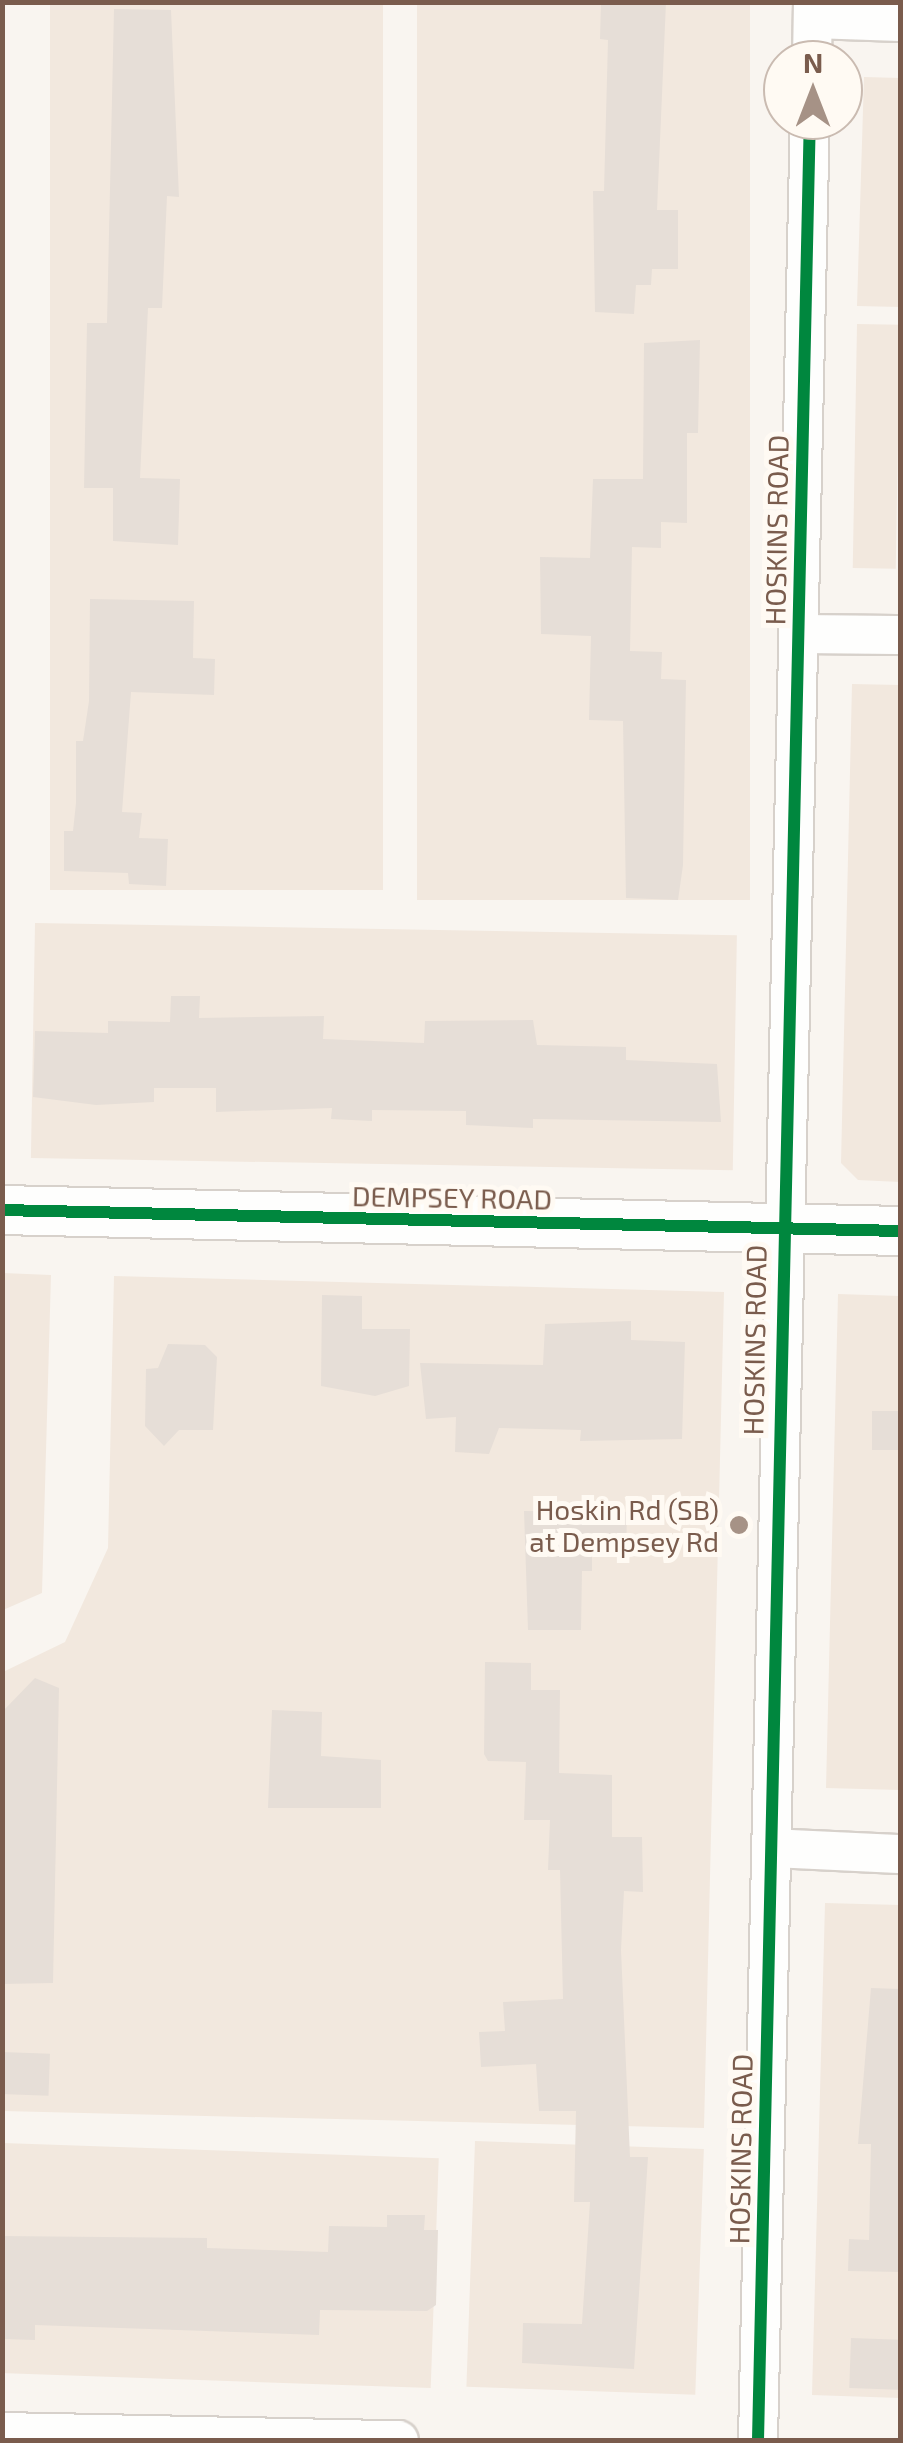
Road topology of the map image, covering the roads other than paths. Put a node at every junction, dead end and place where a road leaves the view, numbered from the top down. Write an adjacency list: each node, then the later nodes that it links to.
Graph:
1 (813, 10): 2 (street); 3 (street)
2 (900, 22)
3 (812, 40)
4 (810, 140): 5 (street, HOSKINS ROAD)
5 (799, 634): 6 (street); 8 (street, HOSKINS ROAD)
6 (900, 635)
7 (2, 1210): 8 (street, DEMPSEY ROAD)
8 (781, 1228): 9 (street, DEMPSEY ROAD); 10 (street, HOSKINS ROAD)
9 (900, 1231)
10 (772, 1848): 11 (street); 14 (street, HOSKINS ROAD)
11 (900, 1854)
12 (2, 2432): 13 (street)
13 (399, 2440)
14 (758, 2440)

